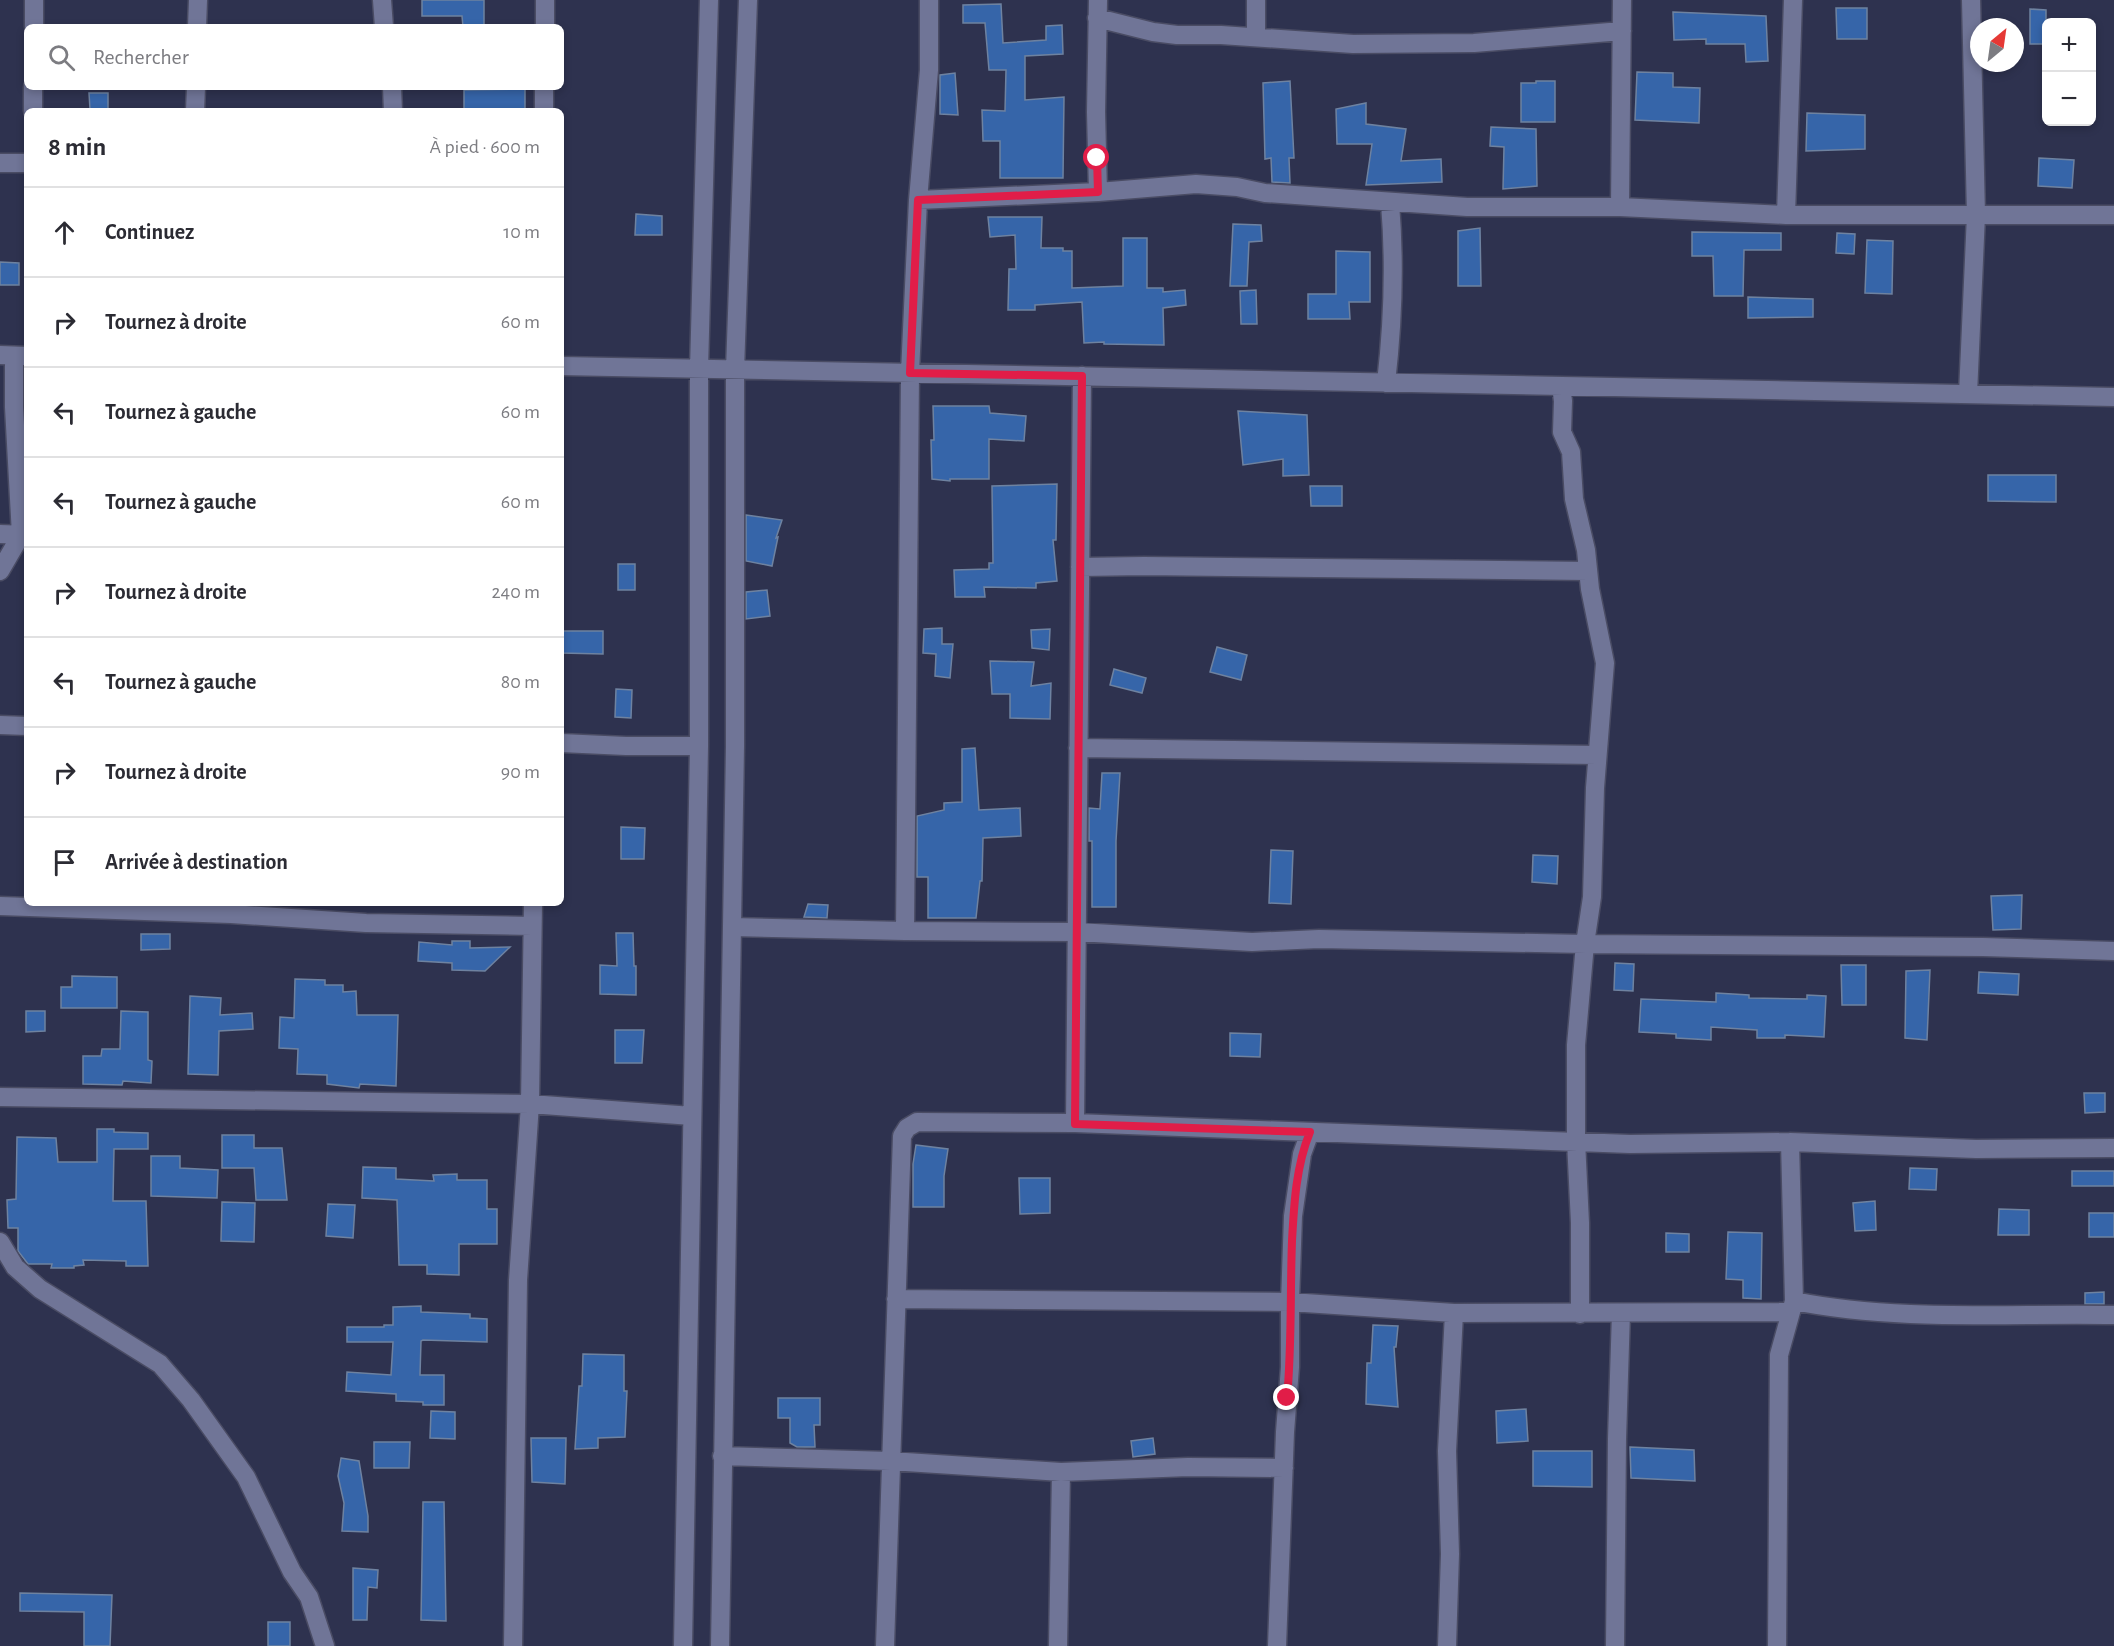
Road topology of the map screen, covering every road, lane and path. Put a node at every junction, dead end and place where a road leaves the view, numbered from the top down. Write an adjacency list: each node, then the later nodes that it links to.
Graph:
1 (34, 0): 13 (street)
2 (198, 0): 14 (street)
3 (382, 0): 15 (street)
4 (545, 0): 16 (street)
5 (709, 0): 38 (street)
6 (748, 0): 39 (street)
7 (929, 0): 30 (street)
8 (1256, 0): 18 (street)
9 (1622, 0): 17 (street)
10 (1793, 0): 33 (street)
11 (1971, 0): 34 (street)
12 (1098, 9): 18 (street); 29 (street)
13 (34, 24)
14 (197, 24)
15 (384, 24)
16 (545, 24)
17 (1622, 31): 18 (street); 32 (street)
18 (1256, 37)
19 (33, 90): 23 (street)
20 (196, 90): 24 (street)
21 (392, 90): 25 (street)
22 (544, 90): 26 (street)
23 (33, 108)
24 (195, 108)
25 (393, 108)
26 (544, 108)
27 (0, 163): 28 (street)
28 (24, 163)
29 (1098, 192): 30 (street); 31 (street)
30 (918, 200): 40 (street)
31 (1390, 203): 32 (street); 42 (street)
32 (1620, 207): 33 (street)
33 (1786, 214): 34 (street)
34 (1976, 215): 35 (street); 44 (street)
35 (2114, 215)
36 (14, 356): 47 (street)
37 (564, 366): 38 (street)
38 (699, 369): 39 (street); 54 (street)
39 (735, 370): 40 (street); 60 (street)
40 (910, 373): 41 (street); 61 (street)
41 (1082, 376): 42 (street); 48 (street)
42 (1386, 383): 43 (street)
43 (1562, 386): 44 (street); 50 (street)
44 (1968, 394): 45 (street)
45 (2114, 397)
46 (0, 534): 47 (street)
47 (24, 535): 49 (street)
48 (1080, 567): 50 (street); 55 (street)
49 (0, 571)
50 (1588, 571): 56 (street)
51 (0, 725): 52 (street)
52 (24, 726)
53 (564, 743): 54 (street)
54 (699, 746): 67 (street)
55 (1078, 748): 56 (street); 62 (street)
56 (1597, 755): 63 (street)
57 (0, 906): 59 (street)
58 (533, 906): 59 (street)
59 (532, 926): 66 (street)
60 (732, 927): 61 (street); 81 (street)
61 (905, 931): 62 (street)
62 (1077, 932): 63 (street); 68 (street)
63 (1585, 944): 64 (street); 70 (street)
64 (2114, 951)
65 (0, 1097): 66 (street)
66 (530, 1104): 67 (street); 86 (street)
67 (692, 1116): 87 (street)
68 (1075, 1124): 69 (street); 74 (street)
69 (1310, 1132): 70 (street); 75 (street)
70 (1576, 1142): 71 (street); 79 (street)
71 (1790, 1142): 72 (street); 76 (street)
72 (2114, 1148)
73 (0, 1242): 85 (street)
74 (896, 1299): 75 (street); 82 (street)
75 (1290, 1302): 77 (street); 83 (street)
76 (1792, 1306): 78 (street); 80 (street); 94 (street)
77 (1454, 1313): 79 (street); 92 (street)
78 (1621, 1313): 79 (street); 93 (street)
79 (1580, 1314)
80 (2114, 1315)
81 (722, 1456): 82 (street); 88 (street)
82 (890, 1461): 84 (street); 89 (street)
83 (1284, 1468): 84 (street); 91 (street)
84 (1061, 1472): 90 (street)
85 (325, 1646)
86 (513, 1646)
87 (683, 1646)
88 (720, 1646)
89 (885, 1646)
90 (1058, 1646)
91 (1277, 1646)
92 (1447, 1646)
93 (1615, 1646)
94 (1777, 1646)

